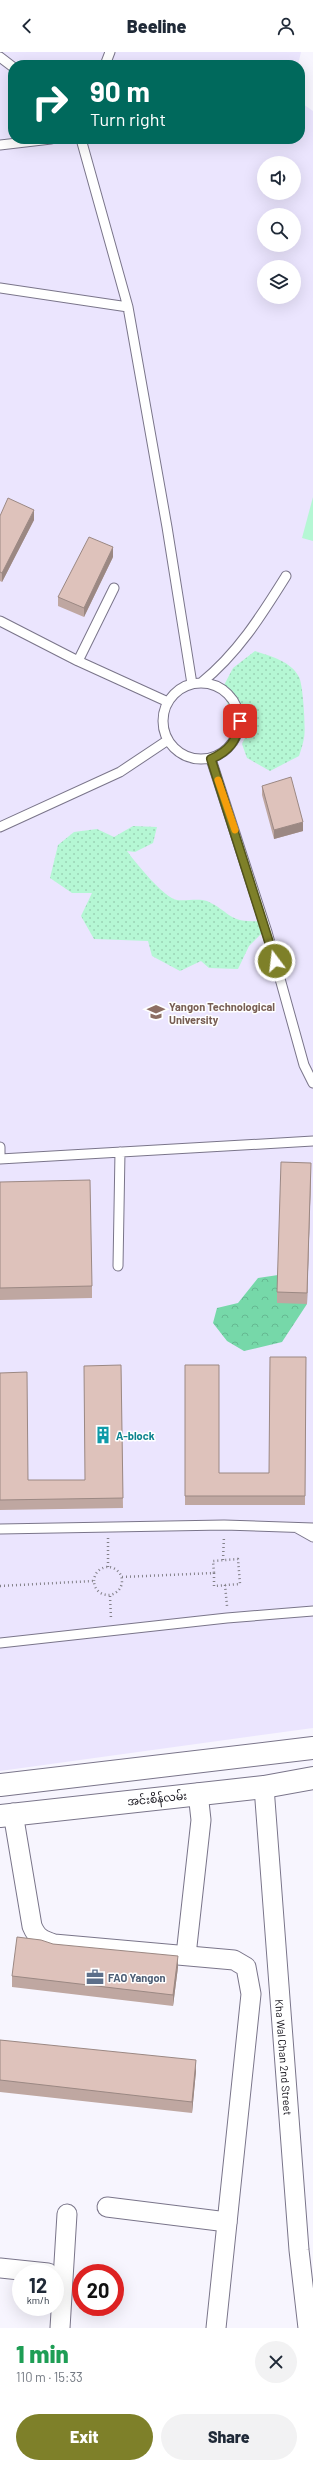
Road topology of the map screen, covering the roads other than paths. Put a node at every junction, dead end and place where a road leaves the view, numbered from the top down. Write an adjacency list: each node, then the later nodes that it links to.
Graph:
1 (0, 57): 2 (lane)
2 (8, 63)
3 (81, 144): 5 (lane)
4 (0, 288): 5 (lane)
5 (128, 306): 11 (lane)
6 (286, 576): 10 (lane)
7 (114, 588): 9 (lane)
8 (0, 621): 9 (lane)
9 (78, 661): 12 (lane)
10 (201, 683): 11 (lane); 14 (lane)
11 (192, 684): 12 (lane)
12 (168, 702): 13 (lane)
13 (168, 740): 14 (lane); 15 (lane)
14 (211, 759): 16 (lane)
15 (0, 827)
16 (313, 1082)
17 (313, 1141): 19 (lane)
18 (0, 1147): 20 (lane)
19 (120, 1152): 20 (lane); 21 (lane)
20 (0, 1159)
21 (118, 1266)
22 (296, 1527): 23 (lane); 24 (lane); 25 (lane)
23 (313, 1528)
24 (0, 1529)
25 (313, 1537)
26 (313, 1611): 27 (lane)
27 (0, 1643)
28 (313, 1748): 30 (main road)
29 (313, 1778): 31 (main road, အင်းစိန်လမ်း)
30 (0, 1786)
31 (264, 1787): 32 (main road, အင်းစိန်လမ်း); 38 (street, Kha Wal Chan 2nd Street)
32 (198, 1793): 33 (main road, အင်းစိန်လမ်း); 34 (street)
33 (7, 1814): 34 (street)
34 (186, 1955): 37 (street)
35 (107, 2207): 37 (street)
36 (67, 2214): 39 (street)
37 (227, 2222): 44 (street)
38 (306, 2250): 45 (street, Kha Wal Chan 2nd Street)
39 (58, 2264)
40 (0, 2268): 41 (street)
41 (12, 2269)
42 (59, 2316): 43 (street)
43 (60, 2328)
44 (216, 2328)
45 (308, 2328)

